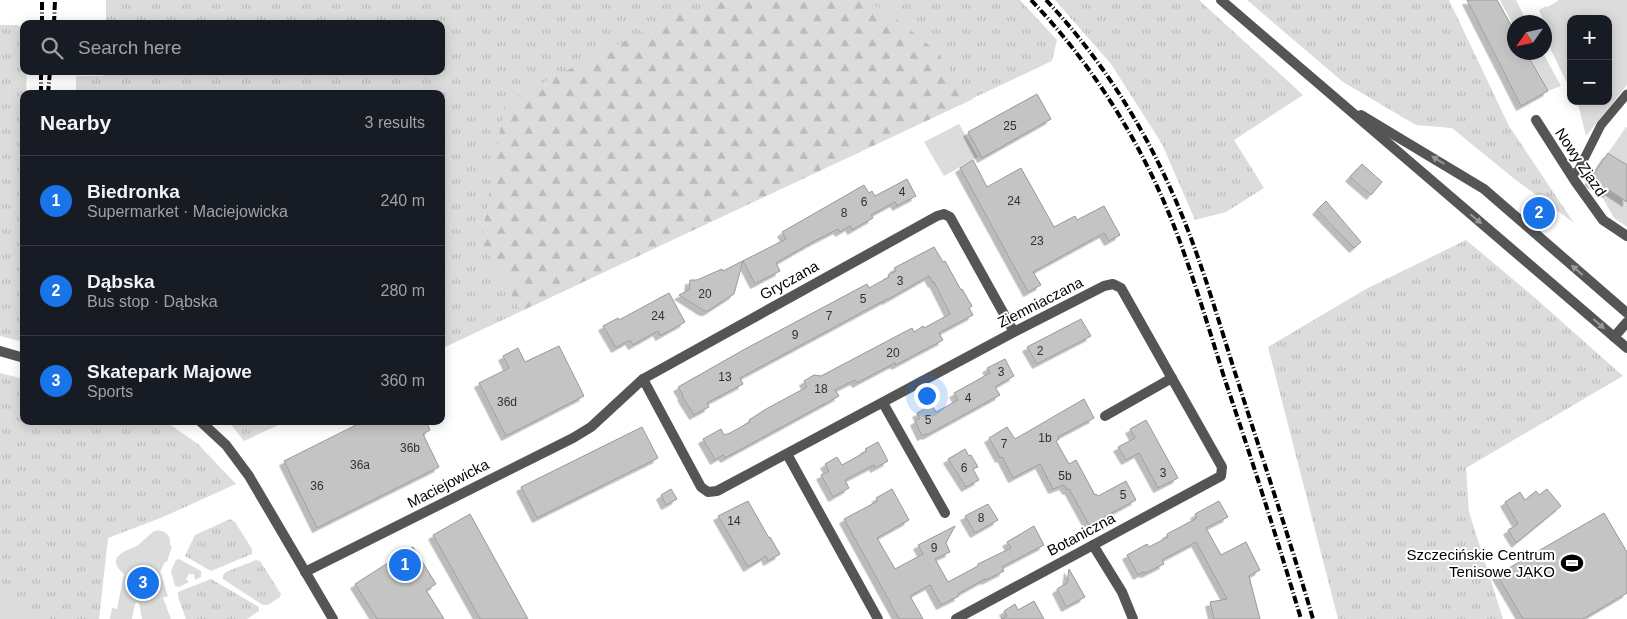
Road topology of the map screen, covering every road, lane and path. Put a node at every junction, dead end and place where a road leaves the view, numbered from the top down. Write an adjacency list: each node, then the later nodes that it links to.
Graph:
1 (1221, 0): 3 (street)
2 (1627, 94): 5 (street)
3 (1339, 102): 7 (street, one-way to 3); 10 (street, one-way to 10)
4 (1536, 120): 5 (street, Nowy Zjazd)
5 (1571, 175): 6 (street, Nowy Zjazd)
6 (1627, 236)
7 (1627, 313)
8 (1627, 322): 10 (street)
9 (1014, 332): 14 (street, Ziemniaczana); 15 (street, Gryczana); 16 (street, Ziemniaczana)
10 (1614, 337): 11 (street)
11 (1627, 348)
12 (0, 351): 13 (street)
13 (20, 357)
14 (1172, 378): 17 (street); 20 (street, Ziemniaczana)
15 (643, 379): 19 (street, Ziemniaczana); 23 (street, Maciejowicka)
16 (883, 403): 19 (street, Ziemniaczana); 21 (street)
17 (1105, 416)
18 (204, 425): 23 (street)
19 (787, 454): 25 (street)
20 (1222, 476): 22 (street, Botaniczna)
21 (945, 513)
22 (1093, 545): 26 (street, Botaniczna); 27 (street)
23 (305, 572): 24 (street)
24 (334, 619)
25 (878, 619)
26 (956, 619)
27 (1133, 619)

